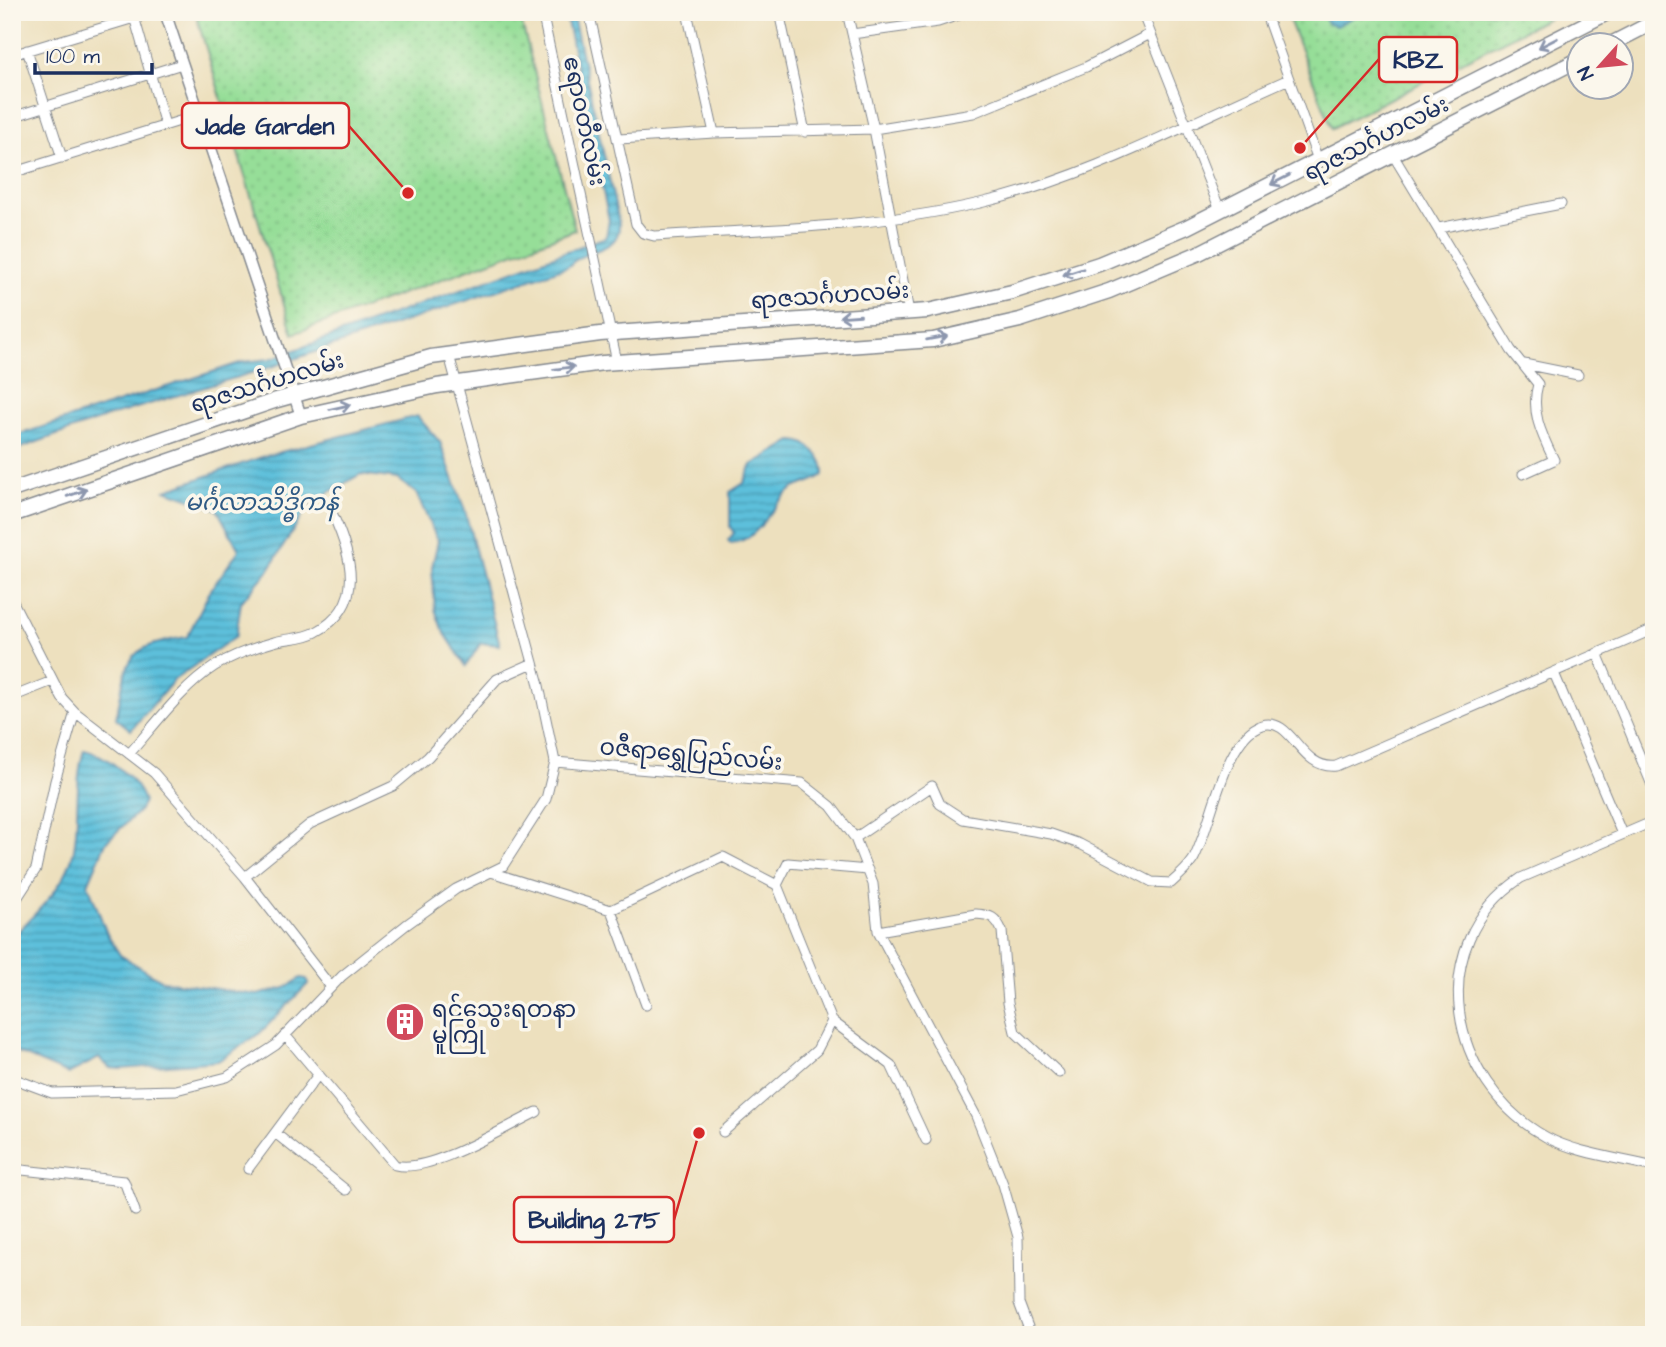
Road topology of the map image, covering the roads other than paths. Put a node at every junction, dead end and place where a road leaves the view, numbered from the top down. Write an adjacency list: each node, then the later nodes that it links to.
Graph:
1 (154, 12): 12 (street)
2 (165, 12): 20 (street)
3 (542, 12): 42 (street, ဧရာဝတီလမ်း)
4 (589, 12): 32 (street)
5 (688, 12): 30 (street)
6 (779, 12): 31 (street)
7 (847, 12): 16 (street)
8 (968, 12): 13 (street)
9 (1142, 12): 17 (street)
10 (1265, 12): 23 (street)
11 (1609, 12): 35 (main road, ရာဇသင်္ဂဟလမ်း, one-way to 35)
12 (134, 15): 18 (street); 22 (street)
13 (954, 15): 16 (street)
14 (1654, 22): 15 (main road)
15 (1634, 32)
16 (852, 34): 29 (street)
17 (1150, 34): 27 (street); 29 (street)
18 (27, 50): 19 (street); 24 (street)
19 (12, 55)
20 (182, 64): 22 (street); 25 (street)
21 (1564, 67): 33 (main road, ရာဇသင်္ဂဟလမ်း)
22 (150, 74): 24 (street); 28 (street)
23 (1289, 79): 27 (street); 35 (street)
24 (47, 106): 26 (street); 34 (street)
25 (199, 115): 28 (street); 48 (street)
26 (12, 117)
27 (1185, 124): 38 (street); 39 (street)
28 (165, 125): 34 (street)
29 (874, 129): 31 (street); 39 (street)
30 (714, 132): 31 (street); 32 (street)
31 (805, 132)
32 (619, 139): 39 (street)
33 (1393, 155): 40 (street); 44 (main road, ရာဇသင်္ဂဟလမ်း, one-way to 33)
34 (62, 158): 36 (street)
35 (1318, 160): 38 (main road, ရာဇသင်္ဂဟလမ်း, one-way to 38)
36 (12, 173)
37 (1561, 204): 40 (street)
38 (1220, 210): 41 (main road, ရာဇသင်္ဂဟလမ်း, one-way to 41)
39 (890, 220): 41 (street)
40 (1439, 228): 45 (street)
41 (909, 312): 42 (main road, ရာဇသင်္ဂဟလမ်း, one-way to 42)
42 (612, 333): 43 (main road, ရာဇသင်္ဂဟလမ်း); 44 (street)
43 (449, 355): 47 (street); 48 (main road, ရာဇသင်္ဂဟလမ်း)
44 (617, 362): 47 (main road, ရာဇသင်္ဂဟလမ်း, one-way to 44)
45 (1524, 364): 46 (street); 50 (street)
46 (1578, 375)
47 (458, 383): 49 (main road, ရာဇသင်္ဂဟလမ်း, one-way to 47); 57 (street)
48 (296, 394): 49 (street); 51 (main road, ရာဇသင်္ဂဟလမ်း)
49 (301, 416): 52 (main road, ရာဇသင်္ဂဟလမ်း, one-way to 49)
50 (1523, 474)
51 (12, 490)
52 (12, 515)
53 (333, 515): 62 (street)
54 (12, 600): 59 (street)
55 (1654, 629): 56 (street)
56 (1597, 653): 58 (street); 64 (street)
57 (533, 663): 63 (street); 70 (street)
58 (1554, 673): 66 (street); 67 (street)
59 (52, 681): 60 (street); 61 (street)
60 (12, 697)
61 (75, 712): 62 (street); 72 (street)
62 (129, 754): 70 (street)
63 (555, 762): 67 (street, ဝဇီရာရွှေပြည်လမ်း); 69 (street)
64 (1654, 790)
65 (1654, 821): 66 (street)
66 (1622, 834): 86 (street)
67 (855, 838): 68 (street, ဝဇီရာရွှေပြည်လမ်း)
68 (868, 870): 71 (street); 74 (street, ဝဇီရာရွှေပြည်လမ်း)
69 (491, 872): 73 (street); 75 (street)
70 (245, 877): 75 (street)
71 (777, 885): 73 (street); 77 (street)
72 (12, 906)
73 (611, 910): 76 (street)
74 (878, 931): 79 (street); 91 (street, ဝဇီရာရွှေပြည်လမ်း)
75 (331, 987): 78 (street)
76 (646, 1005)
77 (832, 1021): 83 (street); 85 (street)
78 (285, 1035): 80 (street); 81 (street)
79 (1059, 1073)
80 (317, 1075): 82 (street); 84 (street)
81 (12, 1078)
82 (537, 1112)
83 (723, 1132)
84 (275, 1133): 87 (street); 89 (street)
85 (926, 1140)
86 (1654, 1167)
87 (248, 1169)
88 (12, 1173): 90 (street)
89 (346, 1189)
90 (135, 1210)
91 (1031, 1335)

